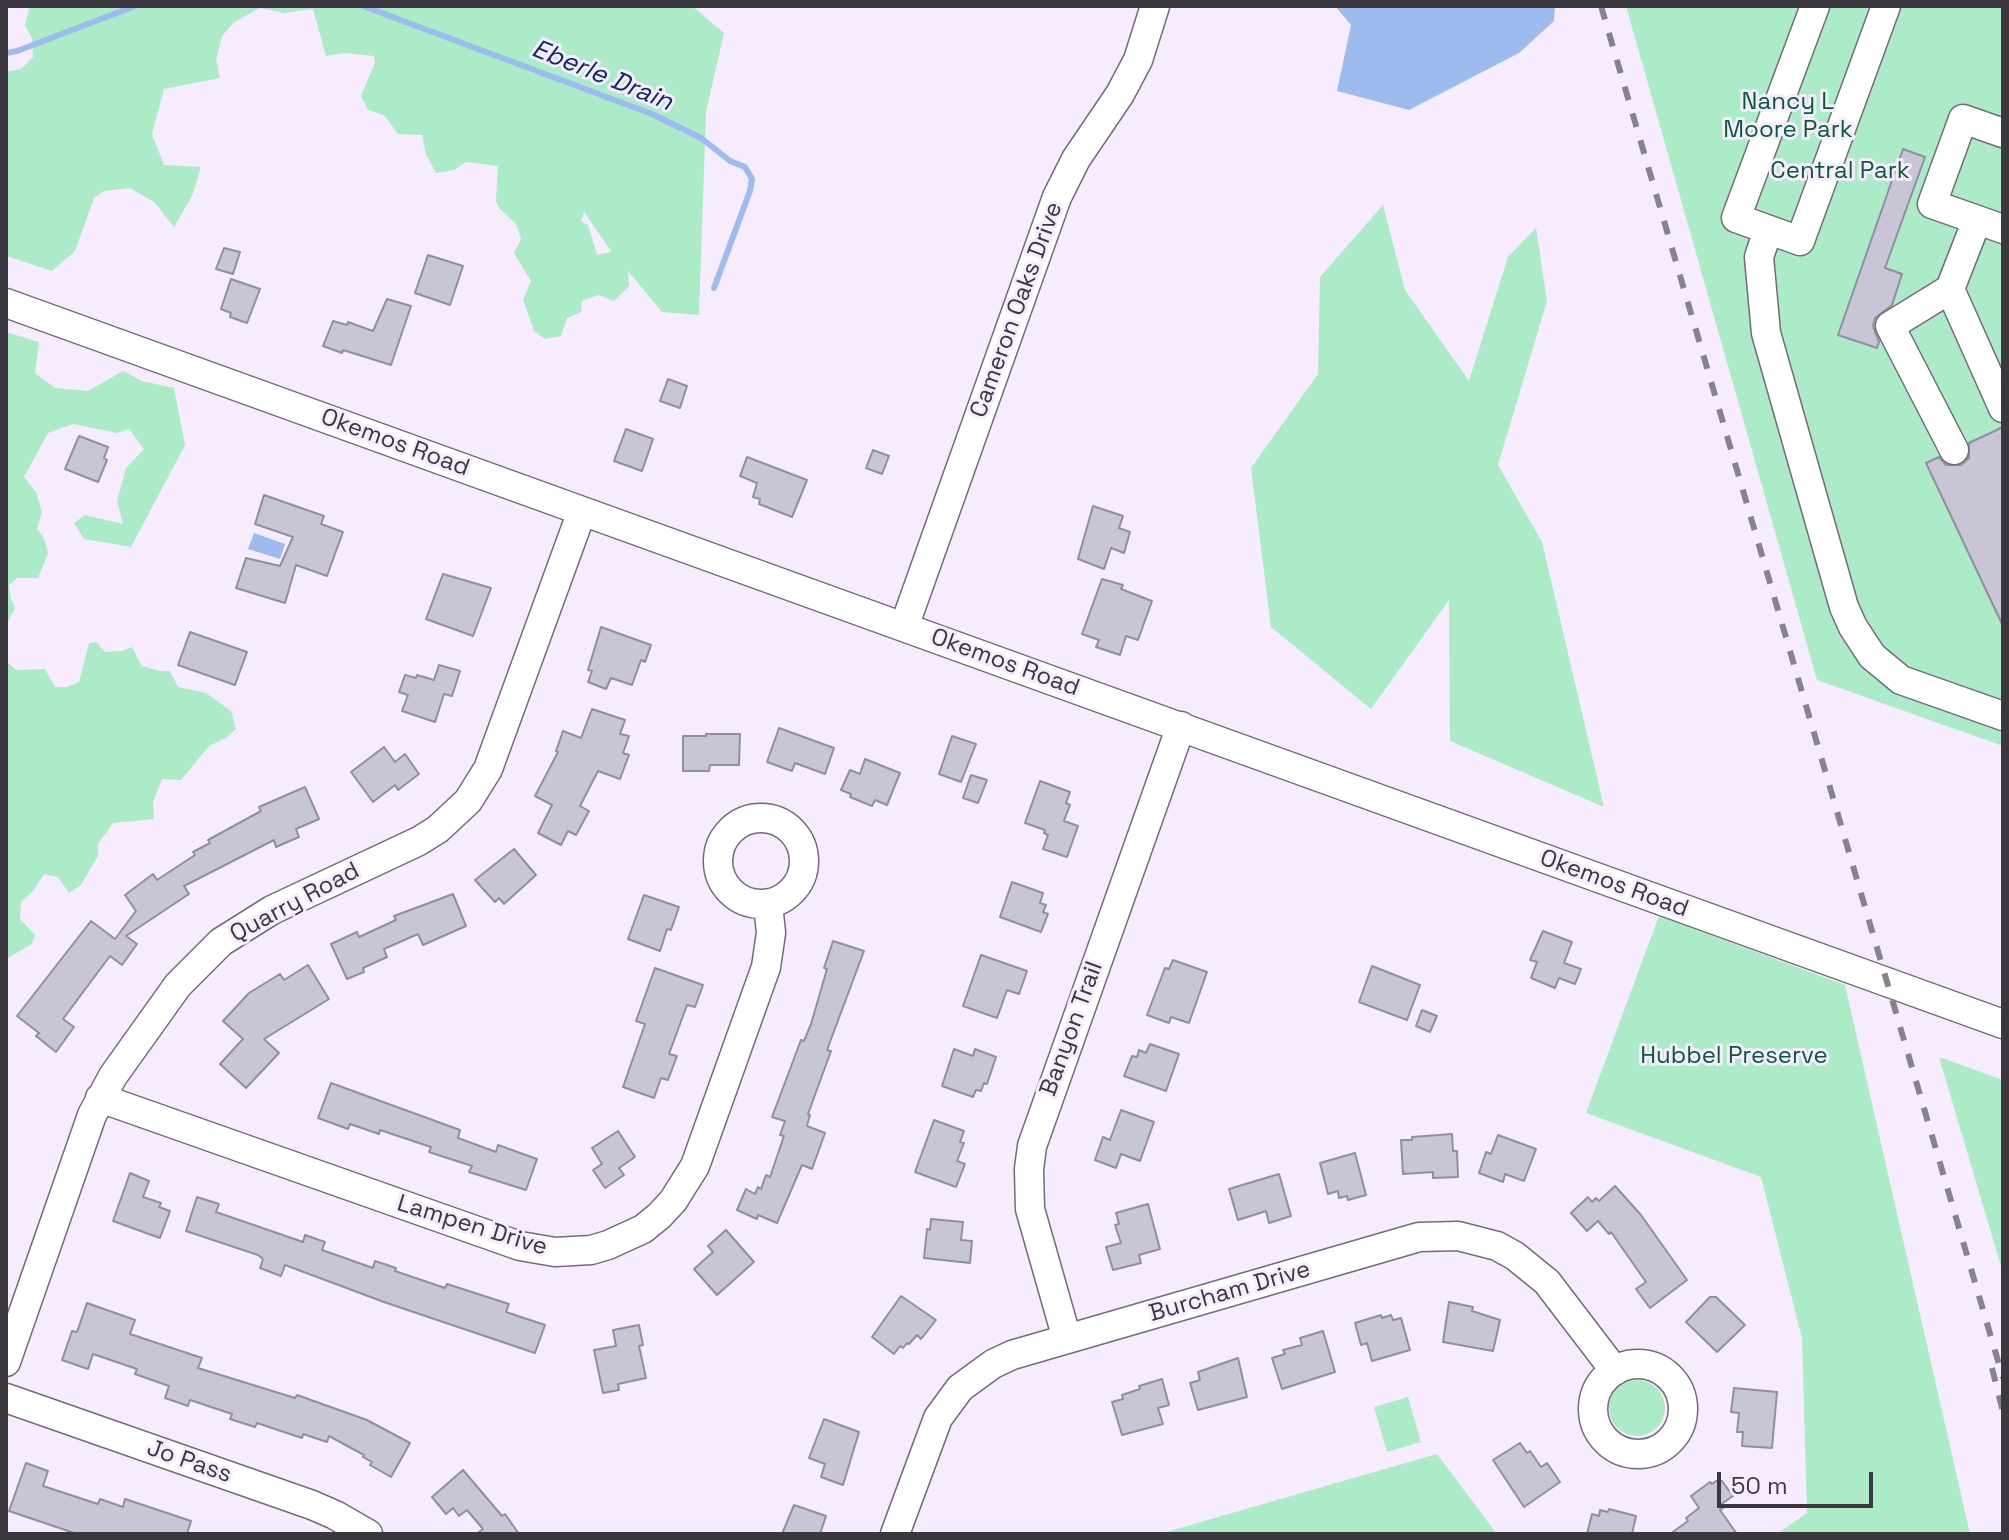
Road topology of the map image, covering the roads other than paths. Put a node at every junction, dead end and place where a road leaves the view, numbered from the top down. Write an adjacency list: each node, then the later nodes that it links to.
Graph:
1 (1155, 6): 12 (street, Cameron Oaks Drive)
2 (1815, 6): 6 (street)
3 (1886, 6): 6 (street)
4 (2003, 133): 5 (street)
5 (1990, 225): 7 (street)
6 (1768, 230): 13 (street)
7 (1950, 289): 9 (street); 10 (street)
8 (6, 303): 11 (street, Okemos Road)
9 (2003, 408)
10 (1954, 450)
11 (582, 511): 12 (street, Okemos Road); 17 (street, Quarry Road)
12 (904, 627): 14 (street, Okemos Road)
13 (2003, 716)
14 (1181, 726): 16 (street, Okemos Road); 18 (street, Banyon Trail)
15 (768, 904): 17 (street, Lampen Drive)
16 (2003, 1024)
17 (100, 1098): 19 (street, Quarry Road)
18 (1067, 1339): 20 (street, Burcham Drive); 23 (street, Burcham Drive)
19 (6, 1362)
20 (1615, 1371)
21 (6, 1398): 22 (street, Jo Pass)
22 (368, 1534)
23 (895, 1534)

